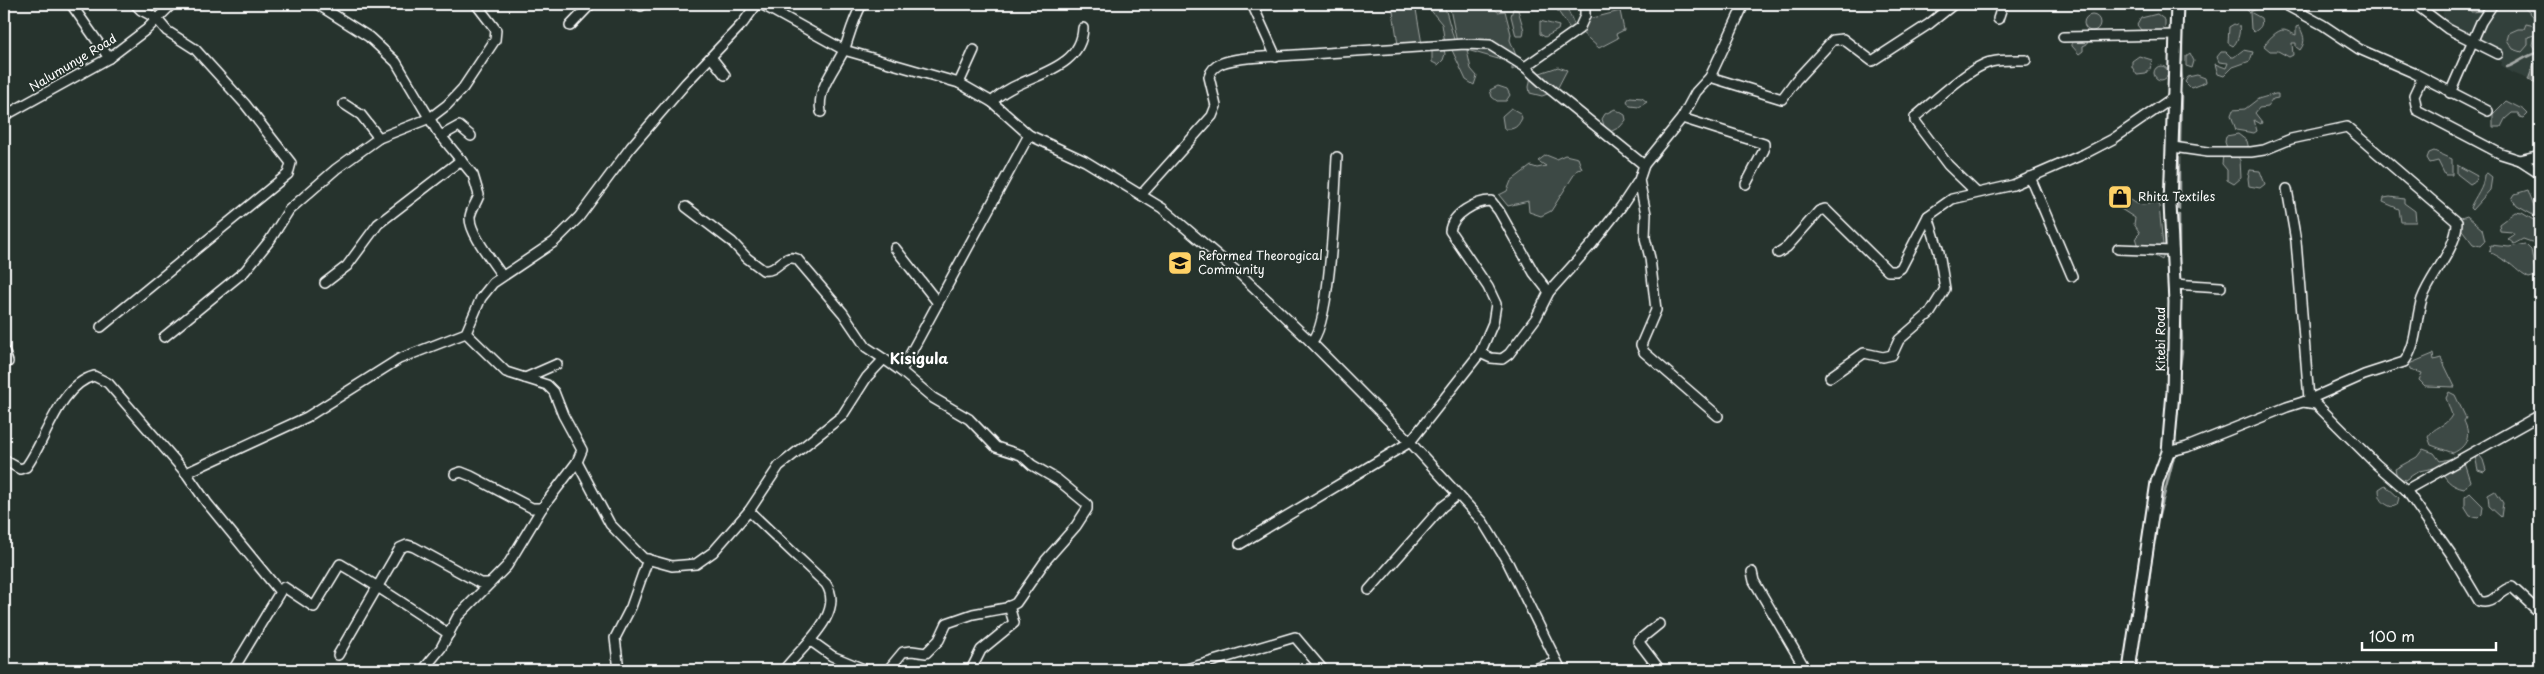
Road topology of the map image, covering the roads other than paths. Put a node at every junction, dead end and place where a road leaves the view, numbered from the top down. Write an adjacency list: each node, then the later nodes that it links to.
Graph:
1 (71, 4): 30 (street)
2 (135, 4): 18 (street)
3 (172, 4): 18 (street, Nalumunye Road)
4 (316, 4): 44 (street)
5 (476, 4): 44 (street)
6 (591, 4): 20 (street)
7 (762, 4): 25 (street); 28 (street)
8 (862, 4): 25 (street)
9 (1252, 4): 29 (street)
10 (1585, 4): 32 (street)
11 (1744, 4): 34 (street)
12 (1954, 4): 34 (street)
13 (2003, 4): 19 (street)
14 (2177, 4): 22 (main road, Kitebi Road)
15 (2284, 4): 35 (street)
16 (2415, 4): 24 (street)
17 (2493, 4): 24 (street)
18 (156, 18): 30 (street, Nalumunye Road); 76 (street)
19 (1998, 19)
20 (570, 26)
21 (1083, 28): 39 (street)
22 (2176, 35): 23 (street); 38 (main road, Kitebi Road)
23 (2063, 37)
24 (2473, 41): 27 (street); 37 (street)
25 (844, 50): 36 (street); 42 (street)
26 (974, 50): 36 (street)
27 (2498, 54)
28 (710, 56): 33 (street); 69 (street)
29 (1276, 56): 32 (street); 62 (street)
30 (109, 58): 43 (street, Nalumunye Road)
31 (2026, 60): 61 (street)
32 (1525, 67): 55 (street)
33 (725, 75)
34 (1710, 77): 45 (street)
35 (2422, 78): 37 (street); 54 (street)
36 (959, 83): 39 (street)
37 (2450, 93): 41 (street)
38 (2174, 97): 50 (main road, Kitebi Road); 57 (street)
39 (992, 102): 46 (street)
40 (344, 104): 49 (street)
41 (2488, 111)
42 (821, 112)
43 (4, 116)
44 (430, 118): 47 (street); 49 (street)
45 (1682, 118): 55 (street); 59 (street)
46 (1030, 135): 62 (street); 75 (street)
47 (441, 136): 48 (street); 53 (street)
48 (471, 136)
49 (379, 138): 78 (street)
50 (2173, 147): 67 (main road, Kitebi Road); 88 (street)
51 (2540, 156): 54 (street)
52 (1337, 157): 79 (street)
53 (461, 160): 69 (street); 71 (street)
54 (2520, 160): 56 (street)
55 (1644, 165): 58 (street)
56 (2540, 173)
57 (2030, 177): 61 (street); 70 (street)
58 (1639, 180): 74 (street); 90 (street)
59 (1746, 184)
60 (2287, 189): 88 (street)
61 (1976, 192): 64 (street)
62 (1142, 195): 79 (street)
63 (686, 207): 82 (street)
64 (1928, 216): 68 (street); 86 (street)
65 (895, 248): 75 (street)
66 (2118, 249): 67 (street)
67 (2173, 251): 72 (main road, Kitebi Road)
68 (1778, 253)
69 (502, 276): 77 (street)
70 (2072, 276)
71 (325, 283)
72 (2178, 285): 73 (street); 92 (main road, Kitebi Road)
73 (2221, 287)
74 (1549, 292): 81 (street); 81 (street)
75 (938, 303): 85 (street)
76 (101, 327)
77 (466, 333): 87 (street); 95 (street)
78 (164, 337)
79 (1310, 342): 91 (street)
80 (4, 350): 83 (street)
81 (1480, 354): 91 (street)
82 (884, 359): 85 (street); 100 (street)
83 (8, 362)
84 (557, 364): 87 (street)
85 (900, 371): 108 (street)
86 (1830, 377)
87 (525, 378): 94 (street)
88 (2306, 400): 92 (street); 97 (street)
89 (2540, 415): 97 (street)
90 (1718, 416)
91 (1410, 442): 98 (street); 101 (street)
92 (2168, 452): 127 (main road, Kitebi Road)
93 (4, 460): 95 (street)
94 (577, 462): 99 (street); 102 (street)
95 (186, 472): 115 (street)
96 (455, 474): 99 (street)
97 (2406, 490): 109 (street)
98 (1458, 495): 107 (street); 114 (street)
99 (542, 508): 104 (street)
100 (750, 511): 102 (street); 112 (street)
101 (1240, 544)
102 (648, 559): 117 (street)
103 (1752, 572): 126 (street)
104 (490, 583): 105 (street); 111 (street)
105 (378, 586): 106 (street); 111 (street); 113 (street)
106 (284, 587)
107 (1368, 590)
108 (1009, 606): 120 (street); 121 (street)
109 (2540, 613)
110 (1659, 624): 125 (street)
111 (449, 634): 116 (street)
112 (811, 641): 118 (street); 119 (street)
113 (338, 655)
114 (1559, 666): 124 (street)
115 (233, 670)
116 (423, 670)
117 (618, 670)
118 (784, 670)
119 (866, 670)
120 (888, 670)
121 (971, 670)
122 (1183, 670): 123 (street)
123 (1323, 670)
124 (1529, 670)
125 (1660, 670)
126 (1806, 670)
127 (2128, 670)

